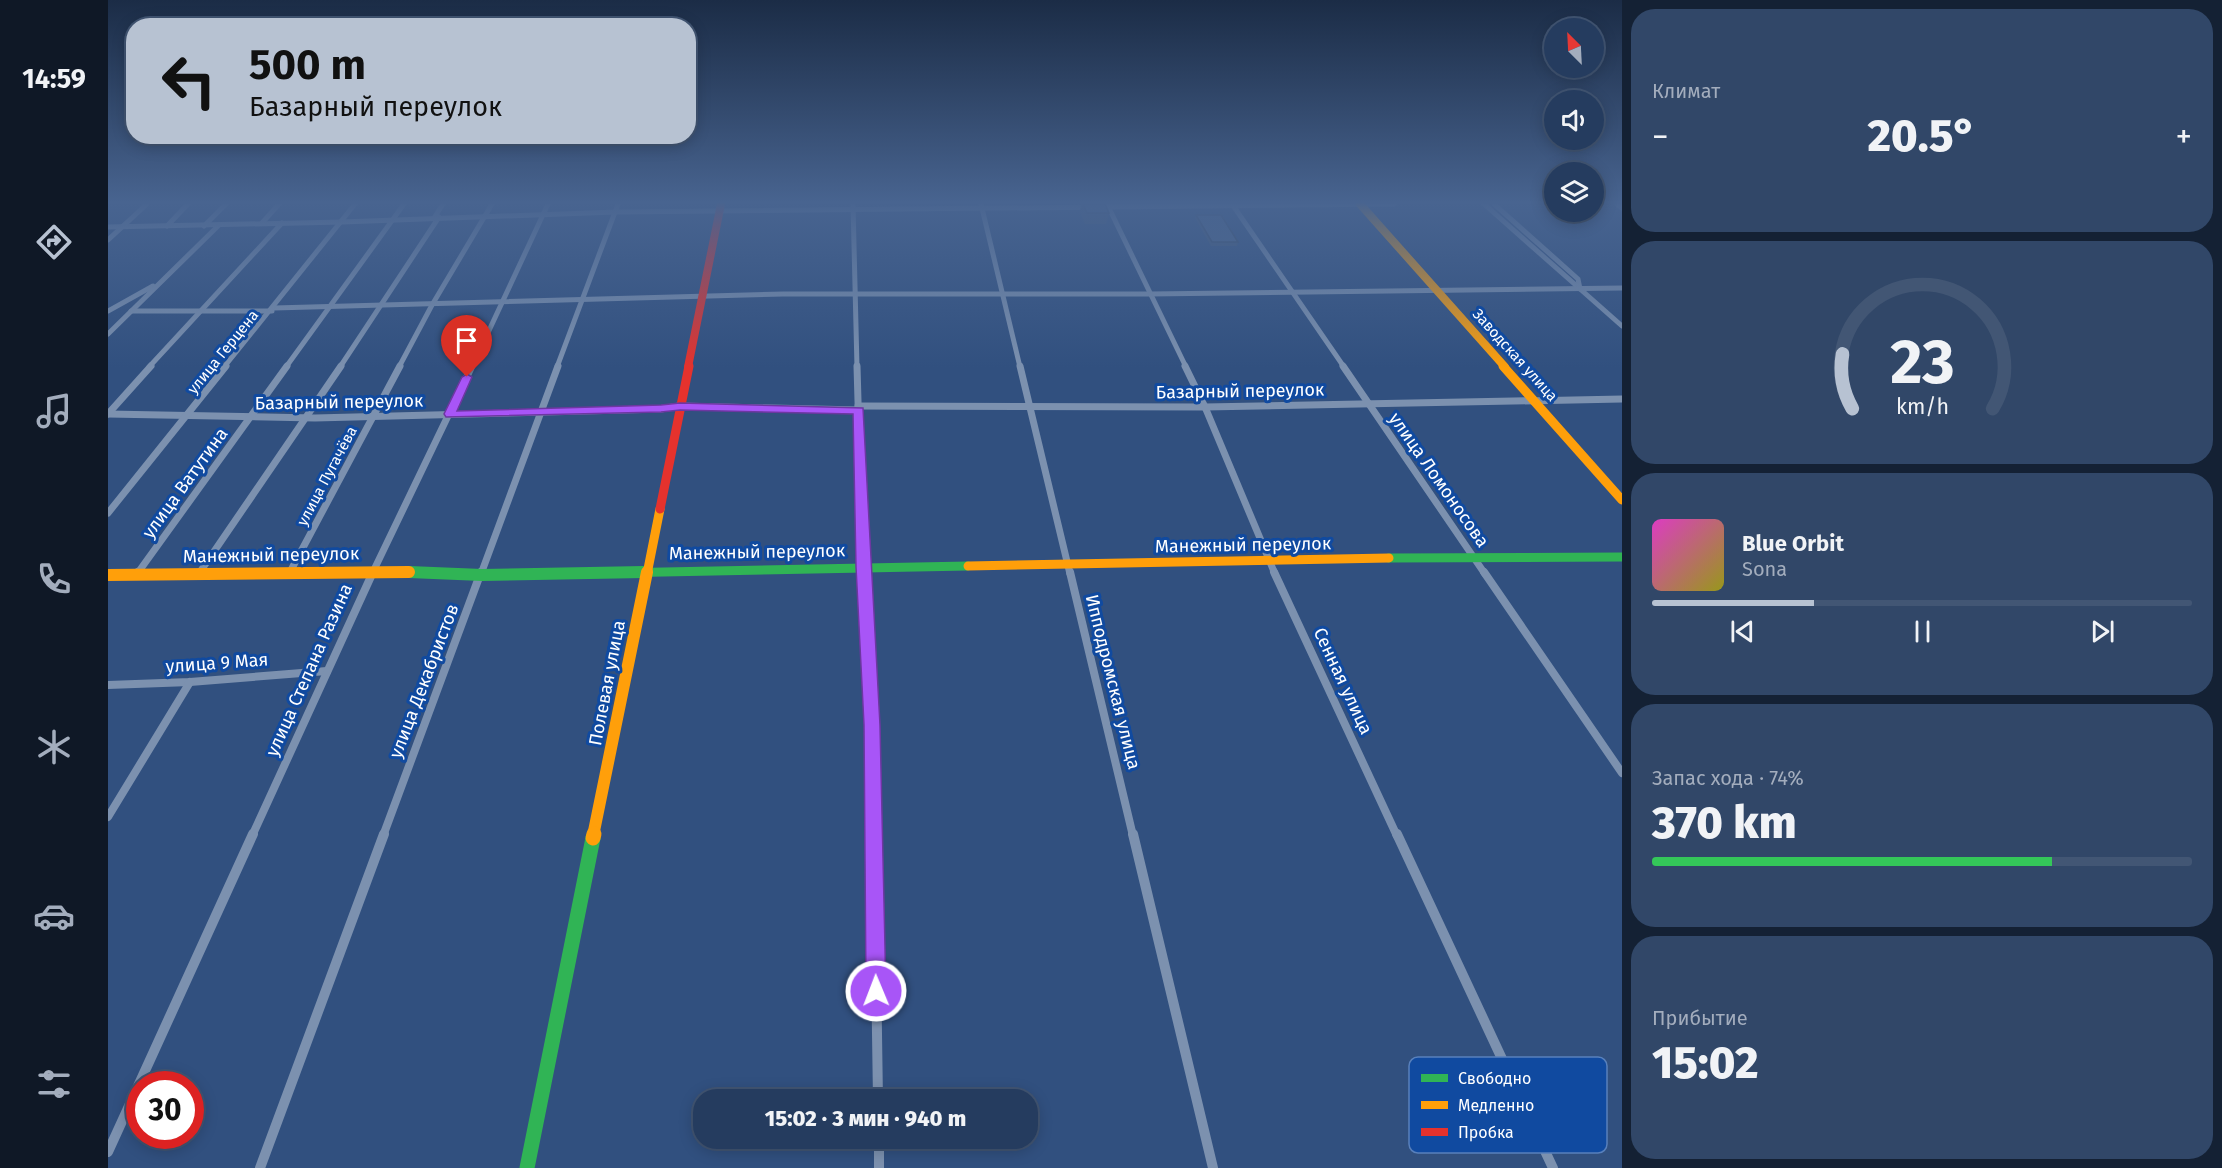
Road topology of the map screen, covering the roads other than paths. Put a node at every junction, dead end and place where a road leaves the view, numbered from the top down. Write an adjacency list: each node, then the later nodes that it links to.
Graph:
1 (184, 259): 17 (street)
2 (249, 259): 31 (street)
3 (313, 259): 32 (street, улица Герцена)
4 (365, 259): 30 (street, улица Ватутина)
5 (411, 259): 29 (street)
6 (460, 259): 28 (street, улица Пугачёва)
7 (522, 259): 27 (street, улица Степана Разина)
8 (597, 259): 26 (street, улица Декабристов)
9 (710, 259): 25 (street, Полевая улица)
10 (854, 259): 23 (street)
11 (995, 259): 24 (street, Ипподромская улица)
12 (1132, 259): 22 (street, Сенная улица)
13 (1269, 259): 21 (street, улица Ломоносова)
14 (1408, 259): 20 (street, Заводская улица)
15 (1546, 259): 19 (street)
16 (1555, 259): 19 (street)
17 (162, 280): 33 (street); 34 (street)
18 (1622, 288): 19 (street)
19 (1580, 289): 20 (street); 35 (street)
20 (1436, 290): 21 (street); 38 (street, Заводская улица)
21 (1292, 292): 22 (street); 39 (street, улица Ломоносова)
22 (1149, 294): 24 (street); 41 (street, Сенная улица)
23 (855, 295): 24 (street); 25 (street); 42 (street)
24 (1004, 295): 43 (street, Ипподромская улица)
25 (702, 297): 26 (street); 40 (street, Полевая улица)
26 (581, 301): 27 (street); 44 (street, улица Декабристов)
27 (501, 304): 28 (street); 46 (street, улица Степана Разина)
28 (432, 305): 29 (street); 47 (street, улица Пугачёва)
29 (382, 306): 30 (street); 49 (street)
30 (332, 307): 32 (street); 48 (street, улица Ватутина)
31 (201, 309): 32 (street); 33 (street); 45 (street)
32 (273, 309): 50 (street, улица Герцена)
33 (131, 310): 36 (street)
34 (108, 312)
35 (1622, 326)
36 (108, 334)
37 (1622, 399): 38 (street, Базарный переулок)
38 (1536, 401): 39 (street, Базарный переулок); 51 (street, Заводская улица)
39 (1369, 405): 41 (street, Базарный переулок); 53 (street, улица Ломоносова)
40 (680, 406): 42 (street, Базарный переулок); 44 (street, Базарный переулок); 59 (street, Полевая улица)
41 (1205, 407): 43 (street, Базарный переулок); 55 (street, Сенная улица)
42 (858, 408): 43 (street, Базарный переулок); 57 (street)
43 (1030, 408): 56 (street, Ипподромская улица)
44 (540, 411): 46 (street, Базарный переулок); 64 (street, улица Декабристов)
45 (108, 414): 50 (street, Базарный переулок)
46 (450, 414): 47 (street, Базарный переулок); 58 (street, улица Степана Разина)
47 (371, 416): 49 (street, Базарный переулок); 61 (street, улица Пугачёва)
48 (250, 418): 49 (street, Базарный переулок); 50 (street, Базарный переулок); 62 (street, улица Ватутина)
49 (307, 418): 60 (street)
50 (184, 419): 52 (street, улица Герцена)
51 (1622, 500)
52 (108, 513)
53 (1474, 556): 54 (street, Манежный переулок); 55 (street, Манежный переулок); 68 (street, улица Ломоносова)
54 (1622, 557)
55 (1269, 561): 56 (street, Манежный переулок); 70 (street, Сенная улица)
56 (1068, 563): 57 (street, Манежный переулок); 78 (street, Ипподромская улица)
57 (863, 567): 59 (street, Манежный переулок); 71 (street)
58 (373, 571): 61 (street, Манежный переулок); 64 (street, Манежный переулок); 65 (street, улица Степана Разина)
59 (647, 571): 64 (street, Манежный переулок); 76 (street, Полевая улица)
60 (200, 572): 61 (street, Манежный переулок); 62 (street, Манежный переулок)
61 (290, 572)
62 (137, 574): 63 (street, Манежный переулок)
63 (108, 575)
64 (482, 575): 75 (street, улица Декабристов)
65 (327, 671): 66 (street, улица 9 Мая); 73 (street, улица Степана Разина)
66 (190, 682): 67 (street, улица 9 Мая); 69 (street)
67 (108, 685)
68 (1622, 773)
69 (108, 817)
70 (1501, 1057)
71 (878, 1089)
72 (879, 1149): 77 (street)
73 (108, 1152)
74 (1546, 1153): 79 (street, Сенная улица)
75 (260, 1168)
76 (527, 1168)
77 (879, 1168)
78 (1213, 1168)
79 (1553, 1168)

